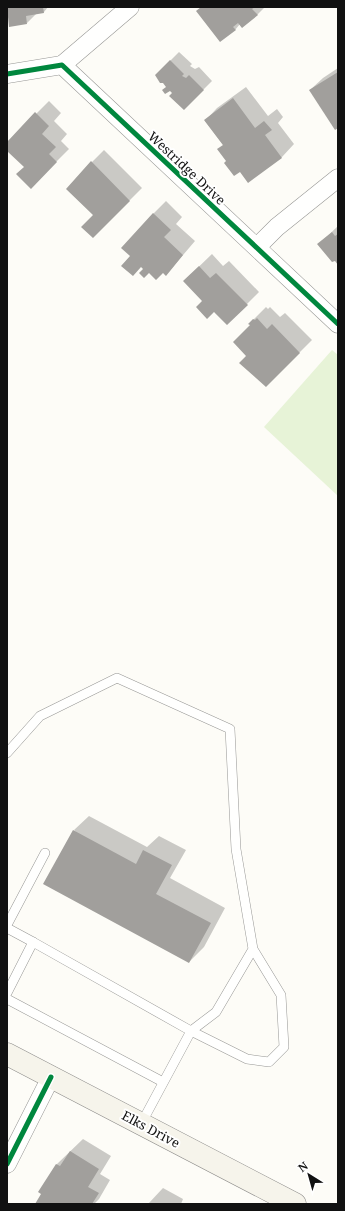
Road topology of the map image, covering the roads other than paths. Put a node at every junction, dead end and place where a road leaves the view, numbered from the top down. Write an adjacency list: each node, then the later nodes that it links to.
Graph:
1 (130, 7): 2 (street)
2 (62, 65): 3 (street); 5 (street, Westridge Drive)
3 (7, 74)
4 (338, 178): 5 (street)
5 (257, 247): 6 (street, Westridge Drive)
6 (338, 324)
7 (7, 753): 11 (lane)
8 (45, 853): 9 (lane)
9 (7, 927): 10 (lane)
10 (33, 942): 12 (lane); 14 (lane)
11 (253, 949): 14 (lane); 14 (lane)
12 (7, 993)
13 (7, 999): 17 (lane)
14 (191, 1031): 17 (lane)
15 (7, 1054): 16 (main road, Elks Drive)
16 (51, 1077): 18 (main road, Elks Drive); 19 (street)
17 (164, 1082): 18 (lane)
18 (141, 1124): 20 (main road, Elks Drive)
19 (7, 1164)
20 (282, 1201)

